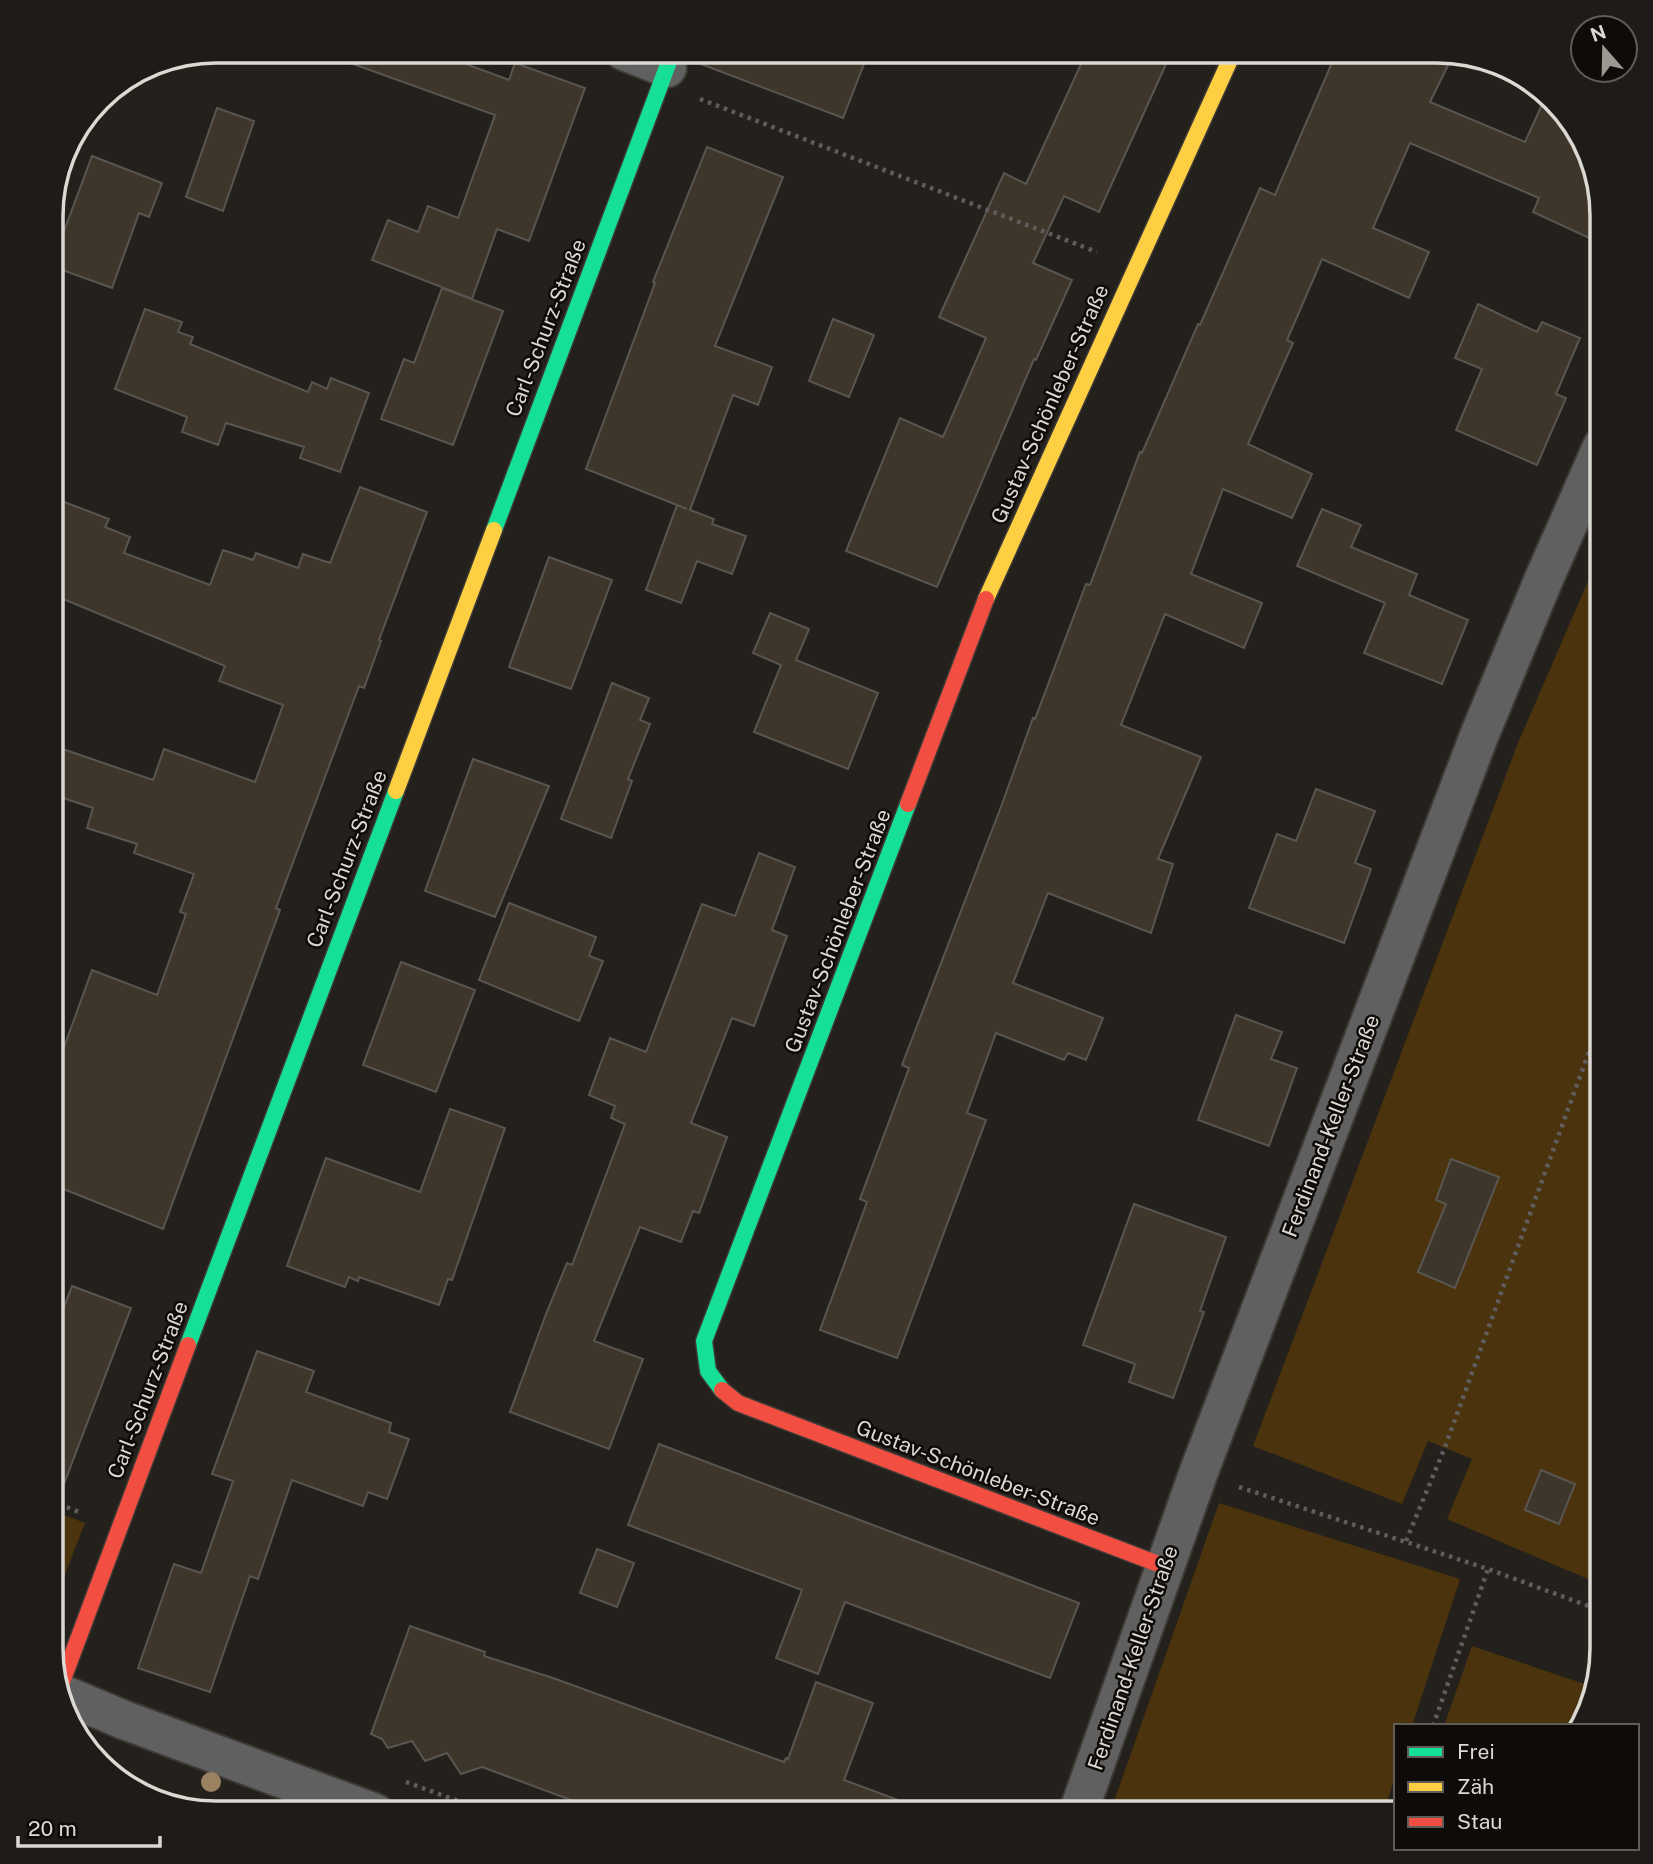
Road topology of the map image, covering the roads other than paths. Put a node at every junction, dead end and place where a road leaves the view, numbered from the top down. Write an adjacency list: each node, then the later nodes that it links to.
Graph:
1 (1228, 63): 4 (street, Gustav-Schönleber-Straße)
2 (667, 67): 5 (street, Carl-Schurz-Straße)
3 (1590, 474): 4 (street, Ferdinand-Keller-Straße)
4 (1166, 1567): 8 (street, Ferdinand-Keller-Straße)
5 (65, 1673)
6 (71, 1698): 7 (street)
7 (343, 1801)
8 (1083, 1801)

